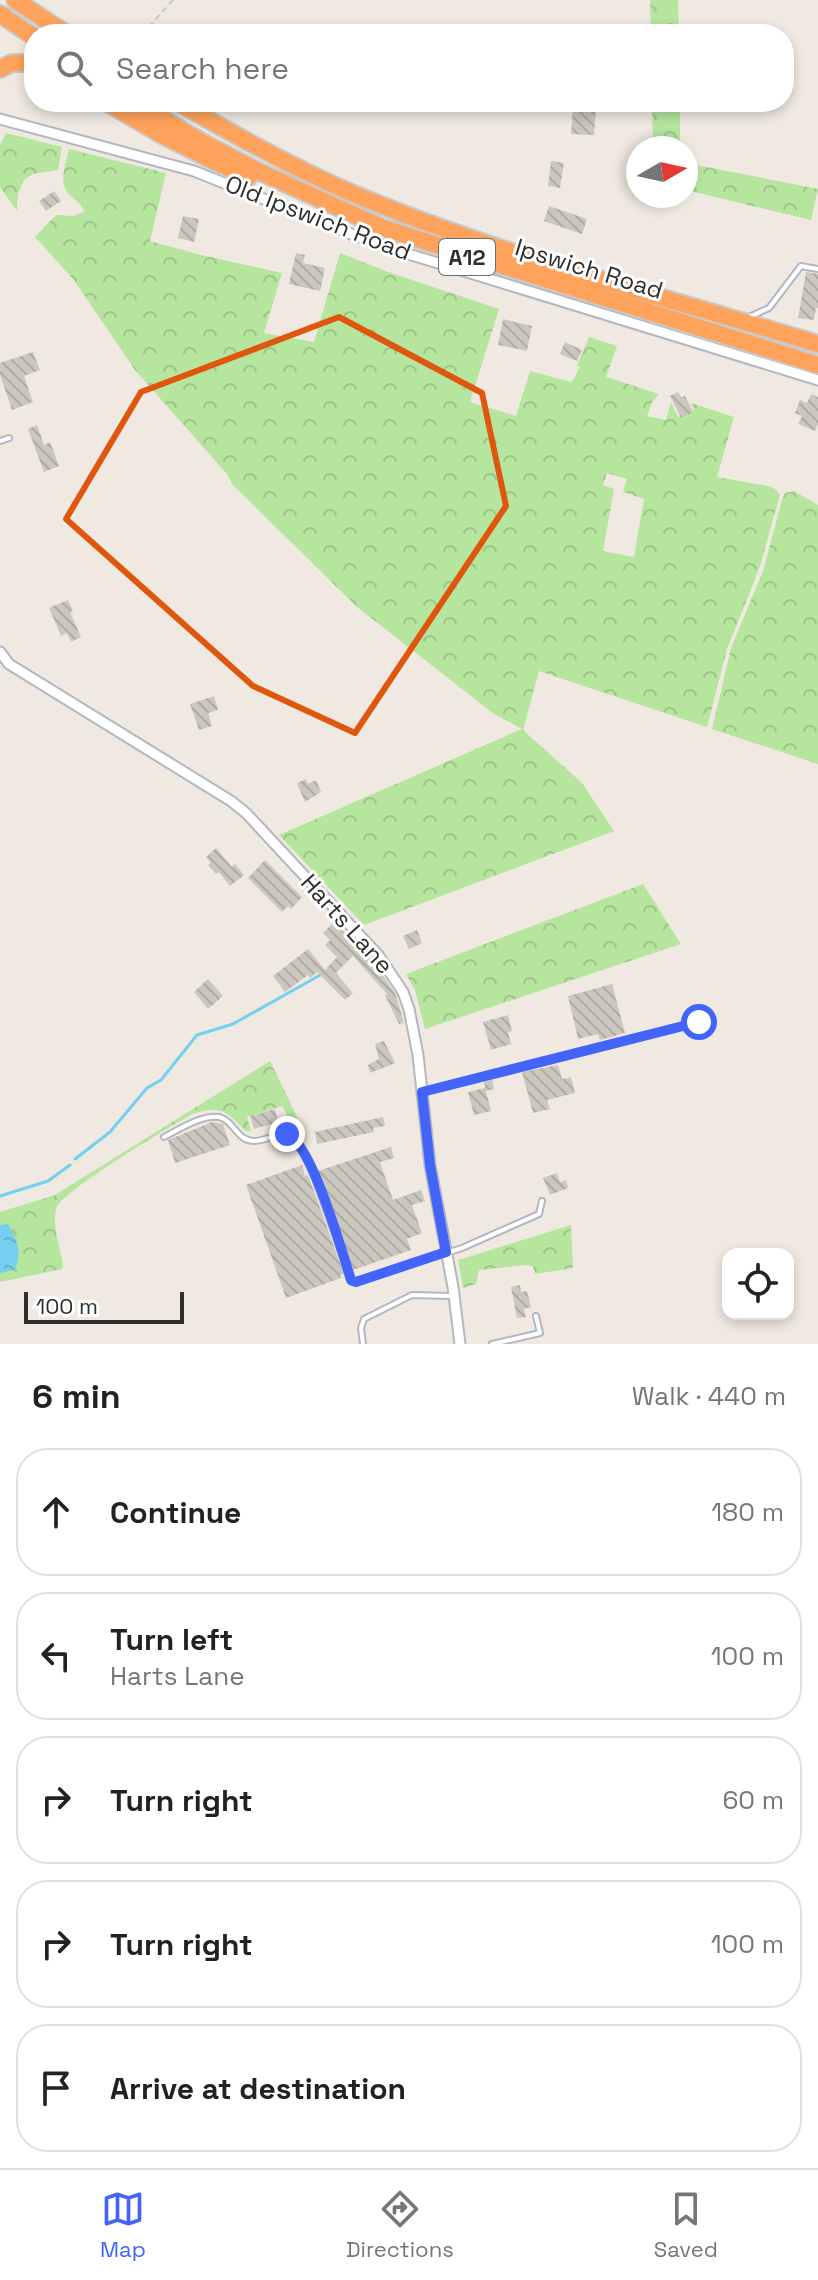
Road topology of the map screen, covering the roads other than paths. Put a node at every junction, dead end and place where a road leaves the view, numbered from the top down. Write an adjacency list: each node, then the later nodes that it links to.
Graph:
1 (15, 0): 3 (highway)
2 (0, 14): 4 (highway)
3 (52, 24)
4 (24, 30)
5 (24, 63): 6 (highway)
6 (0, 69)
7 (123, 112): 11 (highway, A12)
8 (152, 112): 11 (highway, Ipswich Road / A12)
9 (194, 112): 13 (highway, Ipswich Road / A12)
10 (0, 119): 16 (street, Old Ipswich Road)
11 (325, 204): 15 (highway, Ipswich Road / A12)
12 (818, 269): 13 (lane)
13 (739, 319): 14 (highway, Ipswich Road / A12)
14 (818, 344)
15 (818, 365)
16 (818, 380)
17 (9, 438): 18 (lane)
18 (0, 441)
19 (0, 652): 21 (street, Harts Lane)
20 (699, 1022): 21 (lane)
21 (422, 1092): 24 (street, Harts Lane)
22 (164, 1137): 24 (lane)
23 (542, 1201): 24 (lane)
24 (446, 1252): 25 (street, Harts Lane)
25 (454, 1296): 27 (lane); 28 (street, Harts Lane)
26 (536, 1316): 29 (lane)
27 (363, 1344)
28 (460, 1344)
29 (492, 1344)

